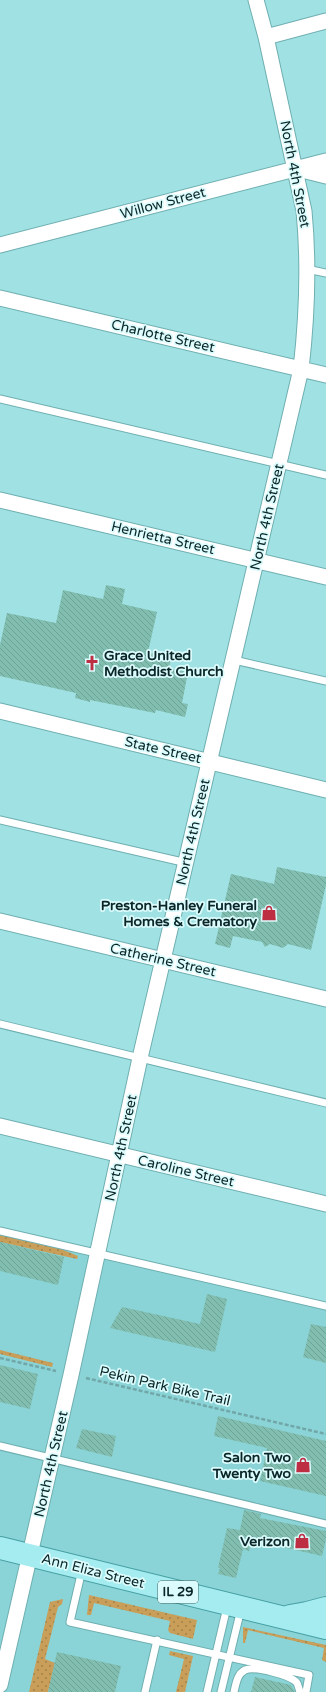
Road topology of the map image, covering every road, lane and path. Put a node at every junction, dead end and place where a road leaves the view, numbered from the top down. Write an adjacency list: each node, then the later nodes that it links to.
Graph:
1 (256, 0): 3 (street, North 4th Street)
2 (326, 22): 3 (street)
3 (266, 37): 5 (street, North 4th Street)
4 (326, 161): 5 (street, Willow Street)
5 (295, 169): 6 (street); 7 (street, Willow Street); 8 (street, North 4th Street)
6 (326, 176)
7 (0, 245)
8 (306, 269): 9 (lane); 11 (street, North 4th Street)
9 (326, 273)
10 (0, 298): 11 (street, Charlotte Street)
11 (301, 369): 12 (street, Charlotte Street); 14 (street, North 4th Street)
12 (326, 375)
13 (0, 399): 14 (lane)
14 (279, 465): 15 (lane); 17 (street, North 4th Street)
15 (326, 475)
16 (0, 500): 17 (street, Henrietta Street)
17 (258, 560): 18 (street, Henrietta Street); 19 (street, North 4th Street)
18 (326, 577)
19 (234, 660): 20 (lane); 22 (street, North 4th Street)
20 (326, 681)
21 (0, 711): 22 (street, State Street)
22 (209, 761): 23 (street, State Street); 25 (street, North 4th Street)
23 (326, 790)
24 (0, 820): 25 (lane)
25 (187, 863): 27 (street, North 4th Street)
26 (0, 921): 27 (street, Catherine Street)
27 (164, 960): 28 (street, Catherine Street); 30 (street, North 4th Street)
28 (326, 999)
29 (0, 1024): 30 (lane)
30 (140, 1058): 31 (lane); 33 (street, North 4th Street)
31 (326, 1103)
32 (0, 1126): 33 (street, Caroline Street)
33 (120, 1155): 34 (street, Caroline Street); 36 (street, North 4th Street)
34 (326, 1204)
35 (0, 1231): 36 (lane)
36 (98, 1254): 37 (lane); 39 (street, North 4th Street)
37 (326, 1306)
38 (0, 1358): 39 (path, Pekin Park Bike Trail)
39 (71, 1375): 40 (path, Pekin Park Bike Trail); 42 (street, North 4th Street)
40 (326, 1434)
41 (0, 1446): 42 (lane)
42 (52, 1459): 43 (lane); 45 (street, North 4th Street)
43 (326, 1524)
44 (0, 1548): 45 (main road, Ann Eliza Street / IL 29)
45 (30, 1555): 46 (main road, Ann Eliza Street / IL 29); 52 (street, North 4th Street)
46 (82, 1568): 47 (main road, Ann Eliza Street / IL 29); 51 (lane)
47 (234, 1606): 49 (main road, Ann Eliza Street / IL 29); 53 (lane); 54 (lane)
48 (326, 1608): 49 (main road)
49 (281, 1617): 50 (main road, Ann Eliza Street / IL 29)
50 (326, 1628)
51 (156, 1640): 53 (lane); 56 (lane)
52 (4, 1650): 55 (street, North 4th Street)
53 (216, 1653): 54 (lane); 57 (lane)
54 (229, 1656): 58 (lane); 61 (lane)
55 (0, 1685)
56 (145, 1692)
57 (207, 1692)
58 (221, 1692)
59 (234, 1692): 60 (lane)
60 (300, 1692)
61 (306, 1692)

